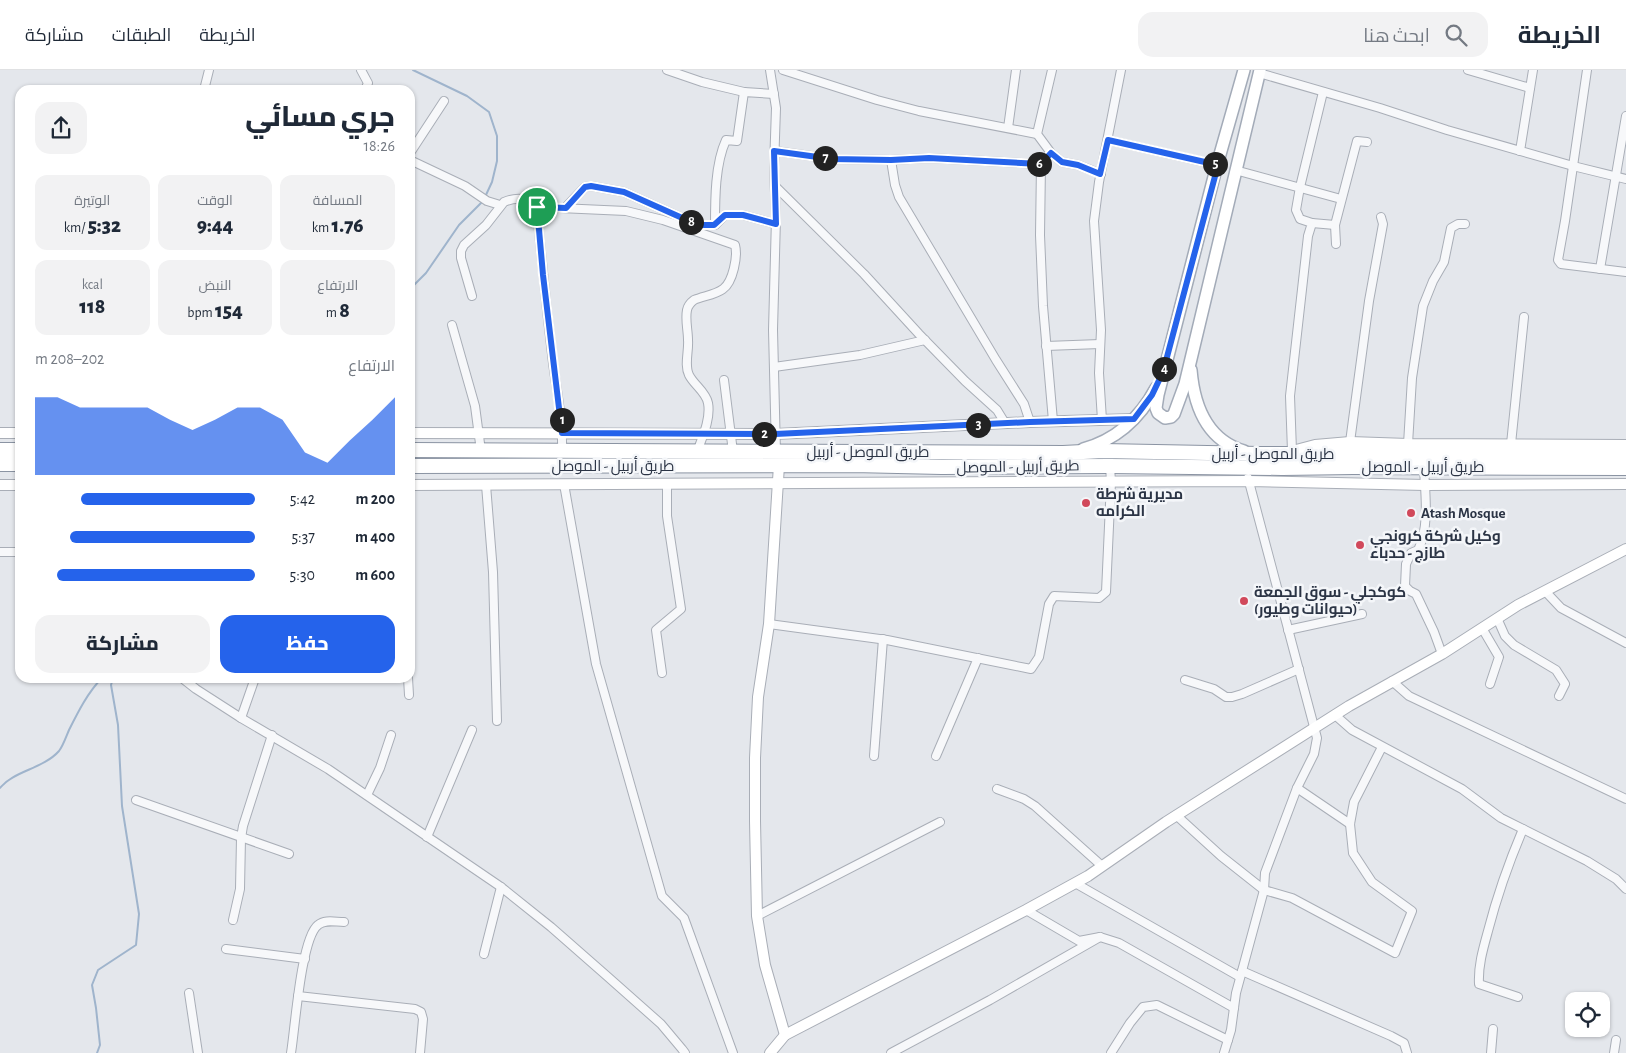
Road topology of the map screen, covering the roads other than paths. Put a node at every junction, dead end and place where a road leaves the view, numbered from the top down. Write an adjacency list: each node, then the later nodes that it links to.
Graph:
1 (209, 70): 14 (street)
2 (360, 70): 15 (street)
3 (667, 70): 17 (street)
4 (770, 70): 19 (street)
5 (783, 70): 22 (street)
6 (1016, 70): 22 (street)
7 (1052, 70): 23 (street)
8 (1121, 70): 24 (street)
9 (1244, 70): 33 (main road)
10 (1468, 70): 16 (street)
11 (1533, 70): 16 (street)
12 (1587, 70): 34 (street)
13 (1259, 72): 18 (street); 35 (main road)
14 (205, 85)
15 (367, 85)
16 (1530, 88): 28 (street)
17 (744, 92): 19 (street); 49 (street)
18 (1323, 92): 28 (street); 40 (street)
19 (774, 94): 27 (street)
20 (444, 101): 26 (street)
21 (1626, 116): 37 (street)
22 (1008, 128): 23 (street)
23 (1037, 134): 29 (street)
24 (1108, 140): 33 (street); 36 (street)
25 (1367, 142): 41 (street)
26 (415, 145)
27 (774, 151): 30 (street); 39 (street)
28 (1520, 151): 34 (street)
29 (1051, 153): 32 (street); 36 (street)
30 (891, 160): 32 (street); 67 (street)
31 (415, 162): 42 (street)
32 (1041, 164): 59 (street)
33 (1218, 165): 62 (main road)
34 (1573, 166): 37 (street); 52 (street)
35 (1235, 170): 40 (street); 60 (main road)
36 (1100, 174): 58 (street)
37 (1616, 177): 38 (street); 52 (street)
38 (1626, 179)
39 (775, 186): 47 (street); 57 (street)
40 (1300, 188): 41 (street); 46 (street)
41 (1341, 199): 50 (street)
42 (500, 205): 43 (street); 54 (street)
43 (537, 207): 44 (street); 73 (street)
44 (566, 208): 49 (street); 74 (street)
45 (1381, 217): 77 (street)
46 (1312, 223): 50 (street); 88 (street)
47 (776, 224): 49 (street); 61 (street)
48 (1465, 224): 78 (street)
49 (714, 225)
50 (1335, 225): 51 (street)
51 (1336, 244)
52 (1600, 269): 53 (street)
53 (1626, 272)
54 (472, 296)
55 (1524, 317): 79 (street)
56 (452, 325): 72 (street)
57 (925, 340): 61 (street); 68 (street)
58 (1100, 344): 59 (street); 65 (street)
59 (1046, 346): 66 (street)
60 (1192, 358): 62 (main road); 90 (main road)
61 (774, 367): 76 (street)
62 (1163, 372): 64 (main road)
63 (724, 380): 75 (street)
64 (1134, 419): 65 (main road); 89 (main road)
65 (1102, 420): 66 (main road)
66 (1053, 421): 67 (main road)
67 (1030, 422): 68 (main road)
68 (1004, 423): 76 (main road)
69 (0, 433): 70 (main road)
70 (15, 433)
71 (415, 433): 72 (main road)
72 (479, 433): 73 (main road); 84 (street)
73 (562, 433): 74 (main road); 85 (street)
74 (704, 434): 75 (main road); 86 (street)
75 (731, 434): 76 (main road); 87 (street)
76 (775, 434): 92 (street)
77 (1350, 442): 78 (main road); 88 (main road)
78 (1408, 444): 79 (main road)
79 (1511, 444): 80 (main road)
80 (1626, 445)
81 (0, 450): 82 (highway)
82 (15, 450)
83 (415, 450): 84 (highway, طريق الموصل - أربيل)
84 (481, 451): 85 (highway, طريق الموصل - أربيل)
85 (562, 451): 86 (highway, طريق الموصل - أربيل)
86 (697, 452): 87 (highway, طريق الموصل - أربيل)
87 (733, 452): 92 (highway, طريق الموصل - أربيل)
88 (1285, 452): 90 (highway, طريق الموصل - أربيل); 91 (highway, طريق الموصل - أربيل)
89 (1063, 453): 90 (highway, طريق الموصل - أربيل); 92 (highway, طريق الموصل - أربيل)
90 (1260, 454)
91 (1626, 454)
92 (777, 458): 95 (highway, طريق أربيل - الموصل); 96 (highway, طريق أربيل - الموصل); 102 (main road)
93 (0, 464): 94 (highway)
94 (15, 464)
95 (415, 466)
96 (1110, 466): 97 (highway, طريق أربيل - الموصل); 101 (street)
97 (1244, 467): 98 (highway, طريق أربيل - الموصل); 100 (street)
98 (1424, 468): 99 (highway, طريق أربيل - الموصل); 105 (street)
99 (1626, 468)
100 (1249, 481): 101 (main road); 105 (main road); 119 (street)
101 (1111, 482): 102 (main road); 123 (street)
102 (779, 483): 104 (main road); 117 (main road)
103 (564, 484): 104 (main road); 110 (main road); 183 (street)
104 (667, 484): 125 (street)
105 (1425, 484): 106 (main road); 122 (street)
106 (1626, 484)
107 (0, 485): 108 (main road)
108 (15, 485)
109 (415, 485): 110 (main road)
110 (486, 485): 136 (street)
111 (1626, 549): 114 (main road)
112 (0, 552): 113 (street)
113 (15, 552)
114 (1545, 591): 116 (main road); 121 (street)
115 (1362, 614): 119 (street)
116 (1497, 618): 118 (main road); 133 (street)
117 (769, 624): 120 (street); 162 (main road)
118 (1482, 628): 122 (main road); 131 (street)
119 (1288, 630): 124 (street)
120 (883, 639): 123 (street); 142 (street)
121 (1626, 643)
122 (1442, 654): 127 (main road)
123 (978, 658): 143 (street)
124 (1299, 669): 126 (street); 137 (street)
125 (662, 672)
126 (1185, 680)
127 (1392, 681): 134 (main road); 147 (street)
128 (188, 683): 135 (street)
129 (253, 683): 135 (street)
130 (408, 683): 132 (street)
131 (1490, 684)
132 (409, 695)
133 (1559, 696)
134 (1336, 715): 137 (main road); 141 (street)
135 (241, 718): 139 (street)
136 (497, 720)
137 (1316, 727): 144 (street); 149 (main road)
138 (472, 730): 153 (street)
139 (272, 735): 146 (street); 154 (street)
140 (391, 735): 146 (street)
141 (1382, 747): 151 (street); 152 (street)
142 (874, 756)
143 (936, 756)
144 (1297, 788): 151 (street); 160 (street)
145 (997, 789): 156 (street)
146 (367, 795): 153 (street)
147 (1626, 799)
148 (136, 800): 154 (street)
149 (1176, 815): 156 (main road); 160 (street)
150 (940, 822): 162 (street)
151 (1350, 824): 160 (street)
152 (1523, 829): 159 (street); 172 (street)
153 (427, 837): 158 (street)
154 (241, 838): 155 (street); 163 (street)
155 (289, 854)
156 (1102, 866): 157 (main road)
157 (1075, 883): 161 (main road); 169 (street)
158 (501, 887): 167 (street); 182 (street)
159 (1626, 889)
160 (1264, 890): 169 (street)
161 (1026, 910): 165 (street); 175 (main road)
162 (757, 916): 175 (main road)
163 (233, 920)
164 (344, 922): 168 (street)
165 (1100, 937): 173 (street); 184 (street)
166 (226, 949): 168 (street)
167 (484, 954)
168 (305, 959): 171 (street)
169 (1241, 974): 173 (street); 187 (street)
170 (189, 993): 179 (street)
171 (298, 996): 180 (street); 181 (street)
172 (1518, 997)
173 (1234, 1008): 176 (street)
174 (1493, 1029): 188 (street)
175 (785, 1035): 178 (main road)
176 (1228, 1040): 185 (street); 186 (street)
177 (1616, 1040): 189 (street)
178 (772, 1052)
179 (198, 1053)
180 (291, 1053)
181 (420, 1053)
182 (684, 1053)
183 (733, 1053)
184 (891, 1053)
185 (1111, 1053)
186 (1224, 1053)
187 (1407, 1053)
188 (1490, 1053)
189 (1614, 1053)

